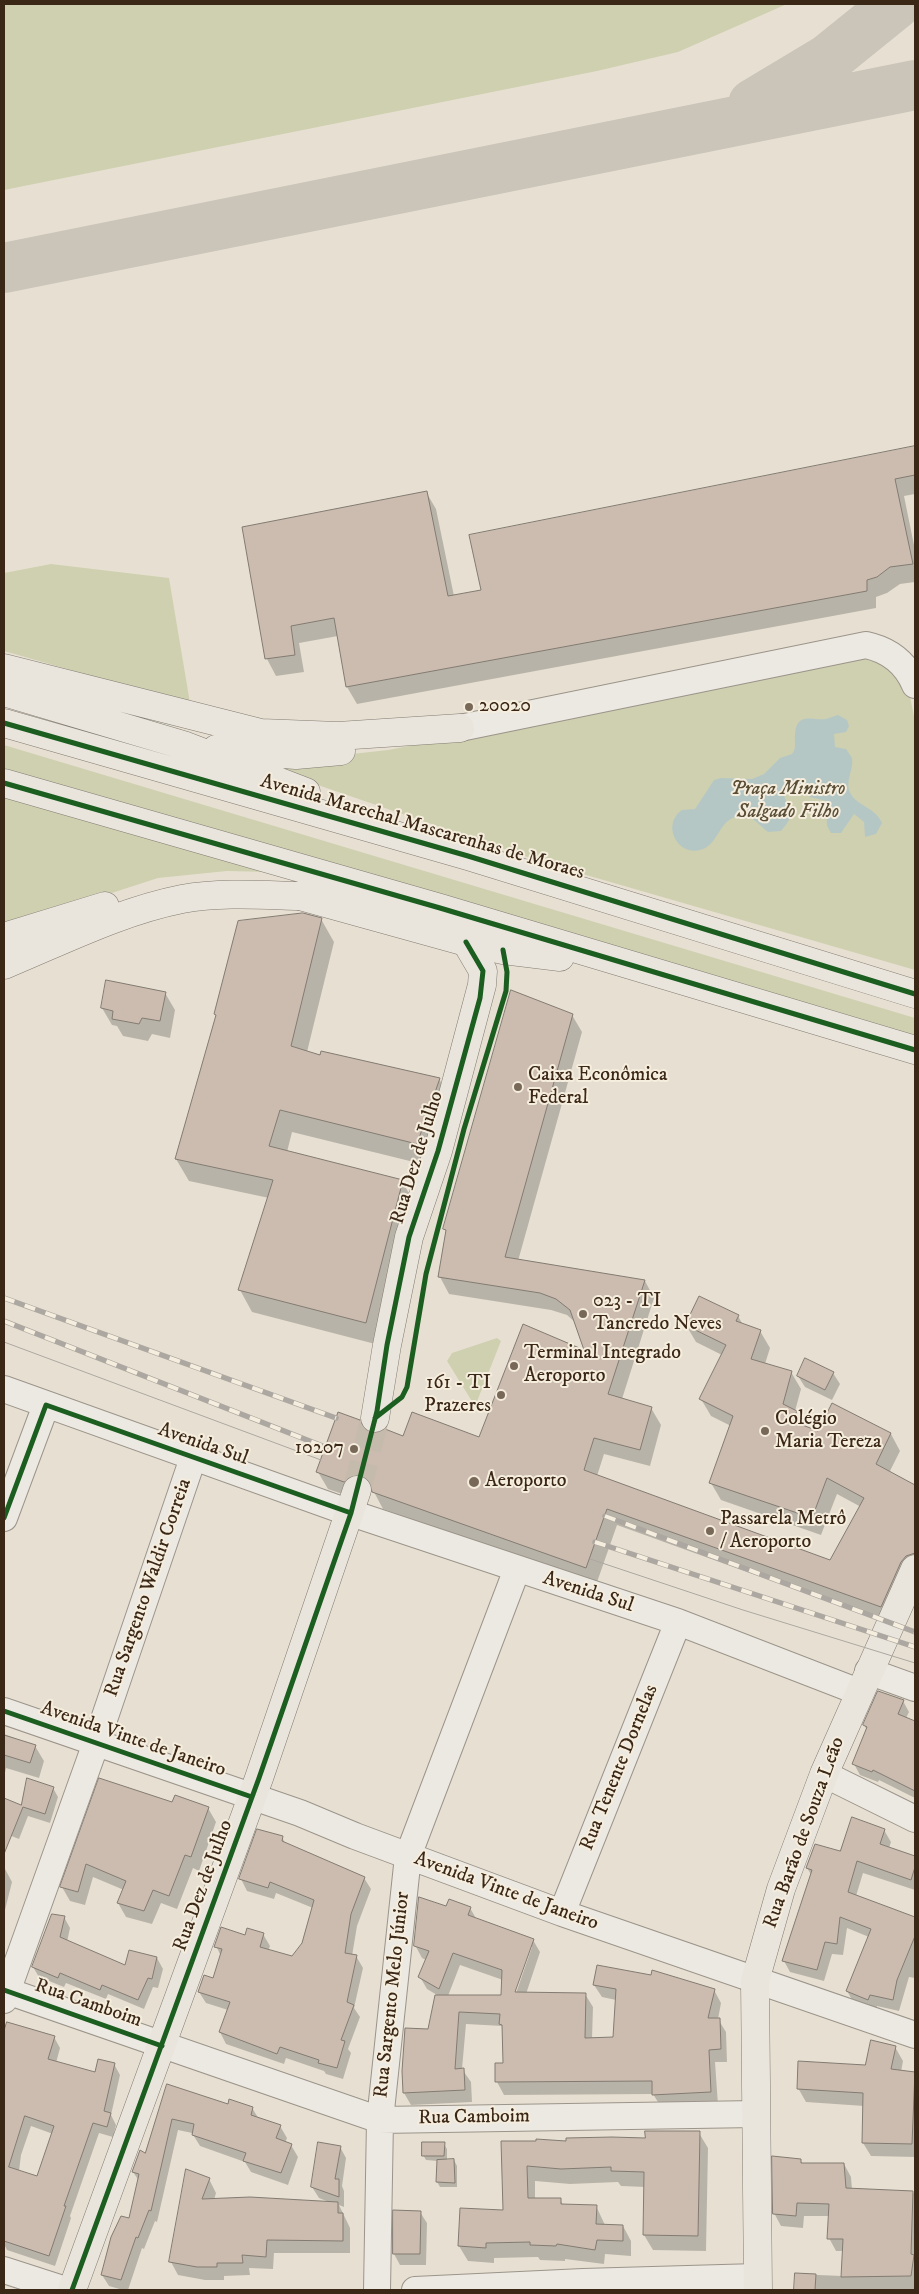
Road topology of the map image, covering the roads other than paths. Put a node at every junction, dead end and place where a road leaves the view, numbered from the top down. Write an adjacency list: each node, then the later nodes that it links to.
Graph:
1 (4, 668): 5 (main road)
2 (915, 685): 5 (street)
3 (4, 692): 6 (main road)
4 (4, 723): 8 (main road, Avenida Marechal Mascarenhas de Moraes)
5 (460, 728): 6 (main road)
6 (188, 747): 8 (main road)
7 (4, 783): 13 (main road)
8 (468, 856): 14 (main road, Avenida Marechal Mascarenhas de Moraes)
9 (300, 896): 10 (main road); 11 (main road); 12 (main road)
10 (4, 937)
11 (466, 942): 13 (main road); 18 (main road, Rua Dez de Julho)
12 (4, 965)
13 (632, 965): 15 (main road)
14 (915, 994)
15 (915, 1050)
16 (4, 1389): 17 (street, Avenida Sul)
17 (46, 1406): 19 (street, Avenida Sul); 21 (street)
18 (375, 1418)
19 (193, 1458): 20 (street, Avenida Sul); 29 (street, Rua Sargento Waldir Correia)
20 (354, 1502): 22 (street, Avenida Sul); 31 (main road, Rua Dez de Julho)
21 (4, 1518)
22 (517, 1569): 25 (street, Avenida Sul); 33 (street, Rua Sargento Melo Júnior)
23 (915, 1569): 24 (main road, Rua Barão de Souza Leão)
24 (910, 1597): 26 (main road, Rua Barão de Souza Leão)
25 (678, 1622): 26 (street, Avenida Sul); 34 (street, Rua Tenente Dornelas)
26 (864, 1681): 27 (street, Avenida Sul); 30 (main road, Rua Barão de Souza Leão)
27 (915, 1688)
28 (4, 1711): 29 (street, Avenida Vinte de Janeiro)
29 (96, 1743): 31 (street, Avenida Vinte de Janeiro); 36 (street, Rua Sargento Waldir Correia)
30 (824, 1774): 32 (street); 35 (main road, Rua Barão de Souza Leão)
31 (252, 1797): 33 (street, Avenida Vinte de Janeiro); 38 (main road, Rua Dez de Julho)
32 (915, 1819)
33 (408, 1856): 34 (street, Avenida Vinte de Janeiro); 40 (street, Rua Sargento Melo Júnior)
34 (562, 1914): 35 (street, Avenida Vinte de Janeiro)
35 (755, 1981): 37 (street, Avenida Vinte de Janeiro); 39 (main road, Rua Barão de Souza Leão)
36 (5, 1994): 38 (street, Rua Camboim)
37 (915, 2035)
38 (162, 2046): 40 (street, Rua Camboim); 45 (main road, Rua Dez de Julho)
39 (756, 2114): 40 (street, Rua Camboim); 42 (main road, Rua Barão de Souza Leão)
40 (380, 2120): 46 (street, Rua Sargento Melo Júnior)
41 (4, 2270): 44 (street)
42 (758, 2284): 43 (street)
43 (583, 2286): 47 (street)
44 (66, 2290)
45 (72, 2290)
46 (377, 2290)
47 (415, 2290)

